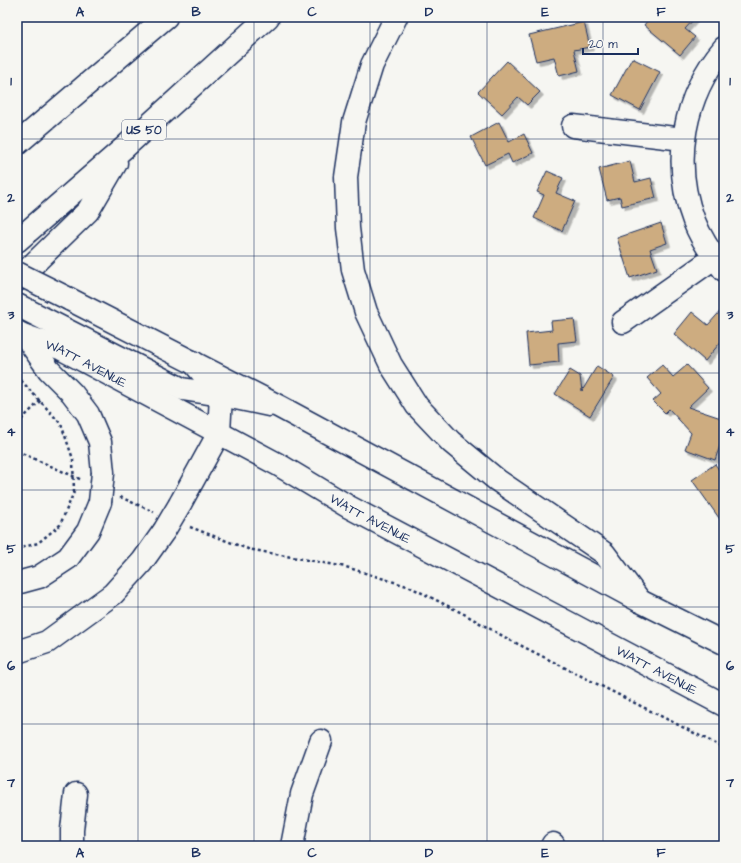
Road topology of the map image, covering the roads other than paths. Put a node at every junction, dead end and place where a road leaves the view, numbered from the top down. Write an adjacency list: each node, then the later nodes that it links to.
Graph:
1 (166, 17): 7 (main road)
2 (268, 17): 8 (main road, US 50)
3 (396, 17): 22 (main road)
4 (724, 48): 6 (main road)
5 (573, 126): 6 (main road)
6 (683, 139): 10 (main road)
7 (17, 144)
8 (125, 147): 9 (main road, US 50); 12 (main road)
9 (17, 242)
10 (719, 264): 14 (main road)
11 (17, 272): 16 (main road, bridge)
12 (17, 280)
13 (17, 305): 17 (main road)
14 (623, 322)
15 (21, 334): 20 (main road, WATT AVENUE); 21 (main road, bridge)
16 (193, 362): 18 (main road); 19 (main road)
17 (182, 389): 18 (main road); 20 (main road)
18 (220, 395): 19 (main road); 20 (main road)
19 (280, 407): 22 (main road)
20 (219, 434): 24 (main road, bridge); 25 (main road, WATT AVENUE)
21 (17, 583)
22 (640, 600): 23 (main road)
23 (724, 643)
24 (17, 652)
25 (724, 705)
26 (321, 741): 29 (main road)
27 (76, 794): 28 (main road)
28 (72, 846)
29 (292, 846)

